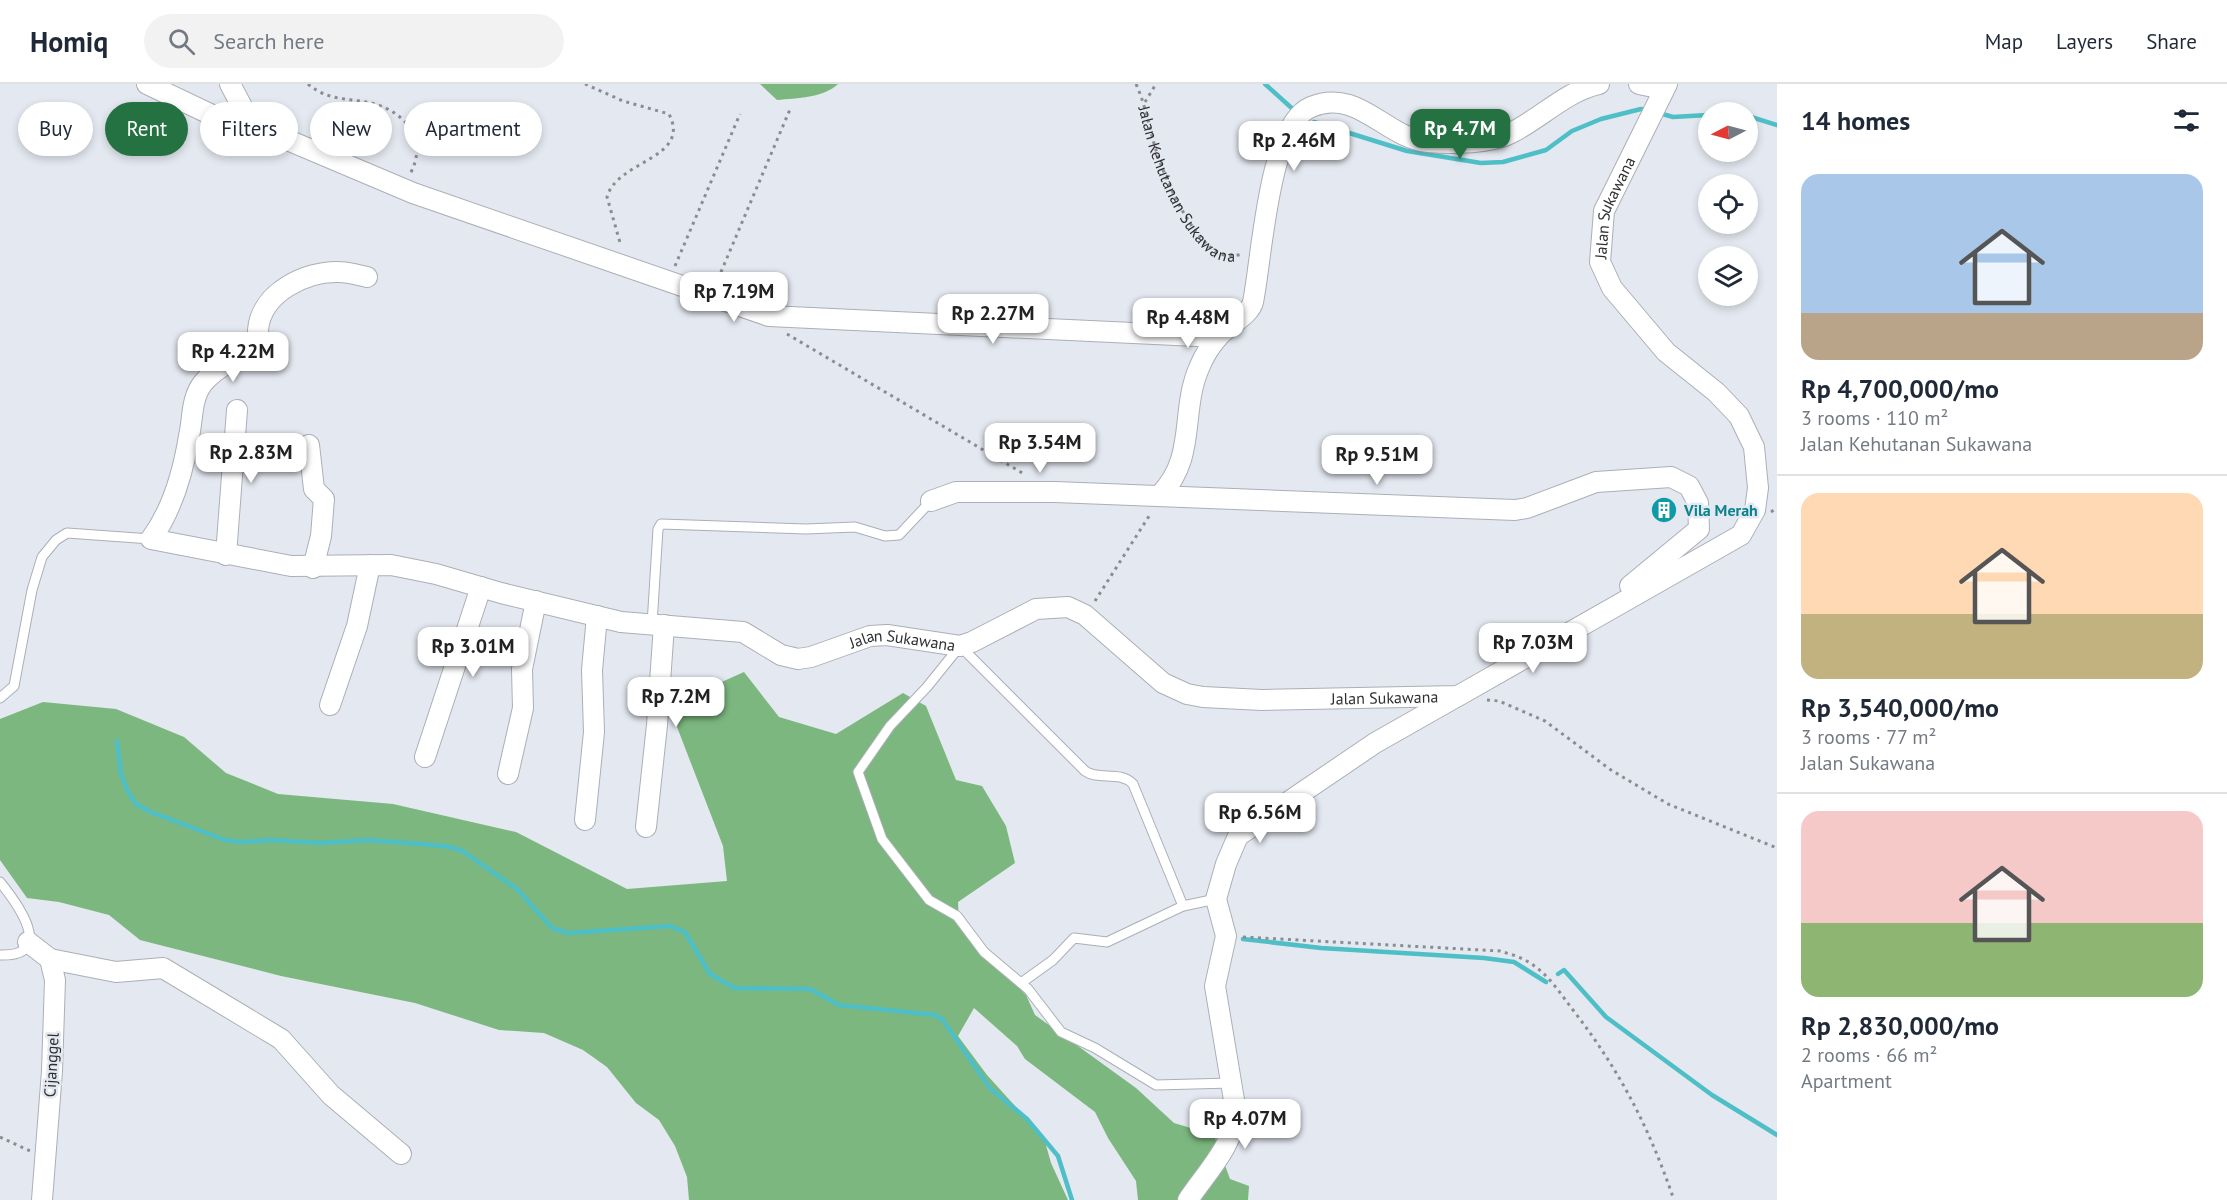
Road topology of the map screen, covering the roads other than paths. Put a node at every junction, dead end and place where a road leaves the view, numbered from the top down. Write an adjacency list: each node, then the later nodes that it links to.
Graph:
1 (147, 84): 7 (street)
2 (230, 84): 6 (street)
3 (1599, 84): 10 (street, Jalan Kehutanan Sukawana)
4 (1639, 84): 5 (street)
5 (1665, 87): 22 (street, Jalan Sukawana)
6 (240, 102)
7 (200, 109)
8 (298, 144): 10 (street)
9 (367, 277): 15 (street)
10 (1218, 337): 13 (street, Jalan Kehutanan Sukawana)
11 (237, 410): 16 (street)
12 (309, 445): 18 (street)
13 (1160, 495): 14 (street); 22 (street)
14 (930, 501): 23 (lane)
15 (151, 539): 16 (street, Jalan Sukawana); 26 (lane)
16 (226, 555): 18 (street, Jalan Sukawana)
17 (370, 565): 18 (street, Jalan Sukawana); 19 (street, Jalan Sukawana); 27 (street)
18 (313, 568)
19 (481, 587): 20 (street, Jalan Sukawana); 28 (street)
20 (536, 601): 21 (street, Jalan Sukawana); 29 (street)
21 (597, 616): 23 (street, Jalan Sukawana); 30 (street)
22 (1592, 618): 25 (street, Jalan Sukawana)
23 (658, 624): 24 (street, Jalan Sukawana); 31 (street)
24 (960, 645): 25 (street, Jalan Sukawana); 34 (lane); 38 (lane)
25 (1458, 696): 33 (street)
26 (0, 698)
27 (330, 705)
28 (425, 757)
29 (508, 774)
30 (585, 820)
31 (646, 827)
32 (0, 882): 35 (lane)
33 (1216, 899): 34 (lane); 39 (street)
34 (1183, 906): 38 (lane)
35 (28, 942): 36 (lane); 37 (street)
36 (0, 955)
37 (50, 959): 40 (street); 41 (street, Cijanggel)
38 (1021, 983): 39 (lane)
39 (1231, 1083): 42 (street)
40 (401, 1154)
41 (42, 1200)
42 (1188, 1200)

